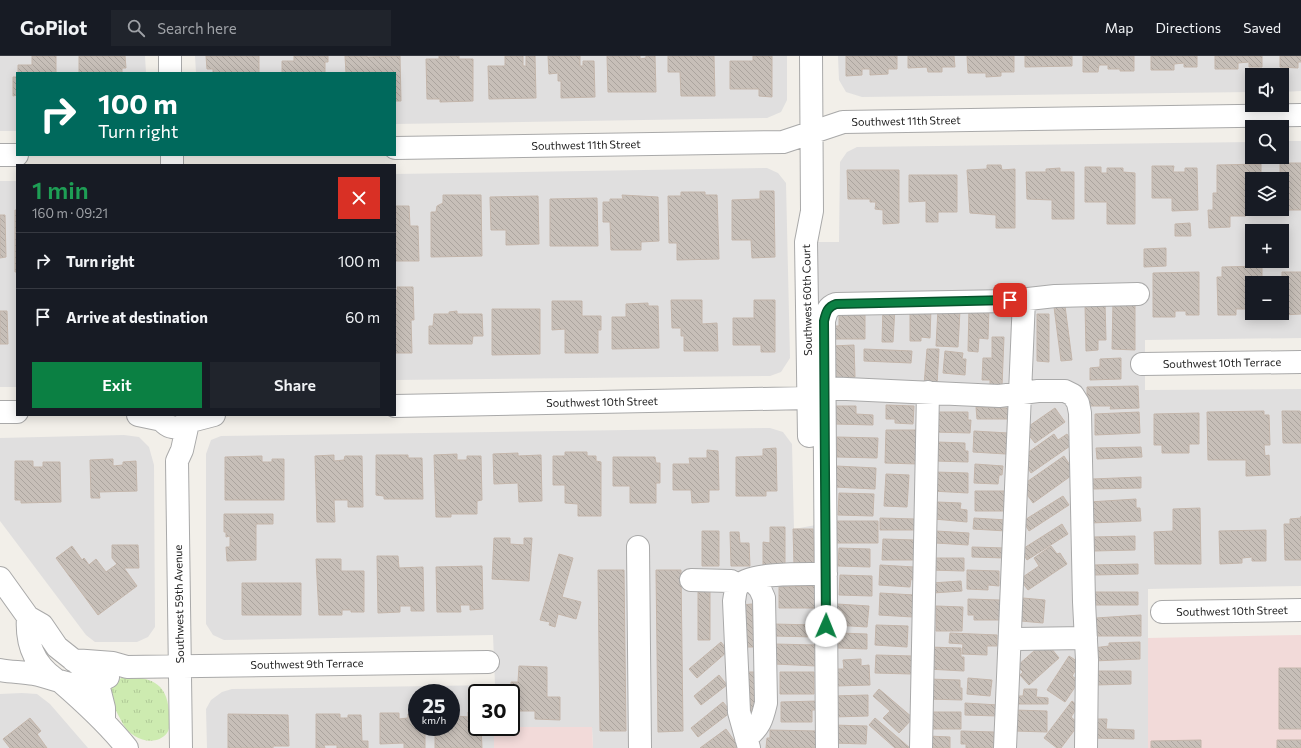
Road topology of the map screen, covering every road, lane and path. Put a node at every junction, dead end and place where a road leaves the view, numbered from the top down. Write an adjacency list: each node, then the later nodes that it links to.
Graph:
1 (170, 56): 3 (street)
2 (811, 56): 5 (street, Southwest 60th Court)
3 (170, 72)
4 (1301, 115): 5 (street, Southwest 11th Street)
5 (812, 133): 6 (street, Southwest 11th Street); 14 (street, Southwest 60th Court)
6 (396, 148)
7 (0, 155): 8 (street)
8 (16, 155)
9 (1138, 294): 10 (street)
10 (1024, 299): 14 (street); 15 (street)
11 (1301, 362): 12 (street, Southwest 10th Terrace)
12 (1142, 364)
13 (928, 392): 14 (street, Southwest 10th Street); 15 (street, Southwest 10th Street); 51 (street)
14 (817, 393): 16 (street, Southwest 10th Street); 24 (street, Southwest 60th Court); 26 (street)
15 (1021, 393): 33 (street, Southwest 10th Street); 34 (street)
16 (396, 406)
17 (0, 412): 18 (street)
18 (16, 412)
19 (144, 416): 21 (street)
20 (209, 416): 22 (street)
21 (162, 419): 22 (street); 23 (street, Southwest 59th Avenue)
22 (191, 420): 23 (street, Southwest 59th Avenue)
23 (177, 461): 39 (street, Southwest 59th Avenue)
24 (810, 521)
25 (638, 547): 49 (street)
26 (826, 574): 29 (street); 50 (street)
27 (0, 578): 32 (street)
28 (691, 580): 29 (street)
29 (745, 582): 46 (street); 46 (street)
30 (1301, 610): 31 (street, Southwest 10th Street)
31 (1162, 612)
32 (28, 616): 35 (street); 36 (street)
33 (1086, 638): 34 (street); 53 (street, Southwest 10th Street)
34 (1010, 639): 52 (street)
35 (39, 657): 36 (street, Southwest 9th Terrace); 38 (street); 43 (street)
36 (71, 659): 40 (street, Southwest 9th Terrace); 42 (street)
37 (488, 662): 39 (street, Southwest 9th Terrace)
38 (0, 666)
39 (180, 666): 40 (street, Southwest 9th Terrace); 45 (street, Southwest 59th Avenue)
40 (127, 667): 42 (street, Southwest 9th Terrace)
41 (0, 670): 43 (street)
42 (91, 681): 43 (street); 44 (street)
43 (59, 682): 44 (street)
44 (104, 720): 47 (street)
45 (181, 741): 48 (street)
46 (747, 743)
47 (128, 748)
48 (165, 748)
49 (640, 748)
50 (827, 748)
51 (921, 748)
52 (1005, 748)
53 (1086, 748)

